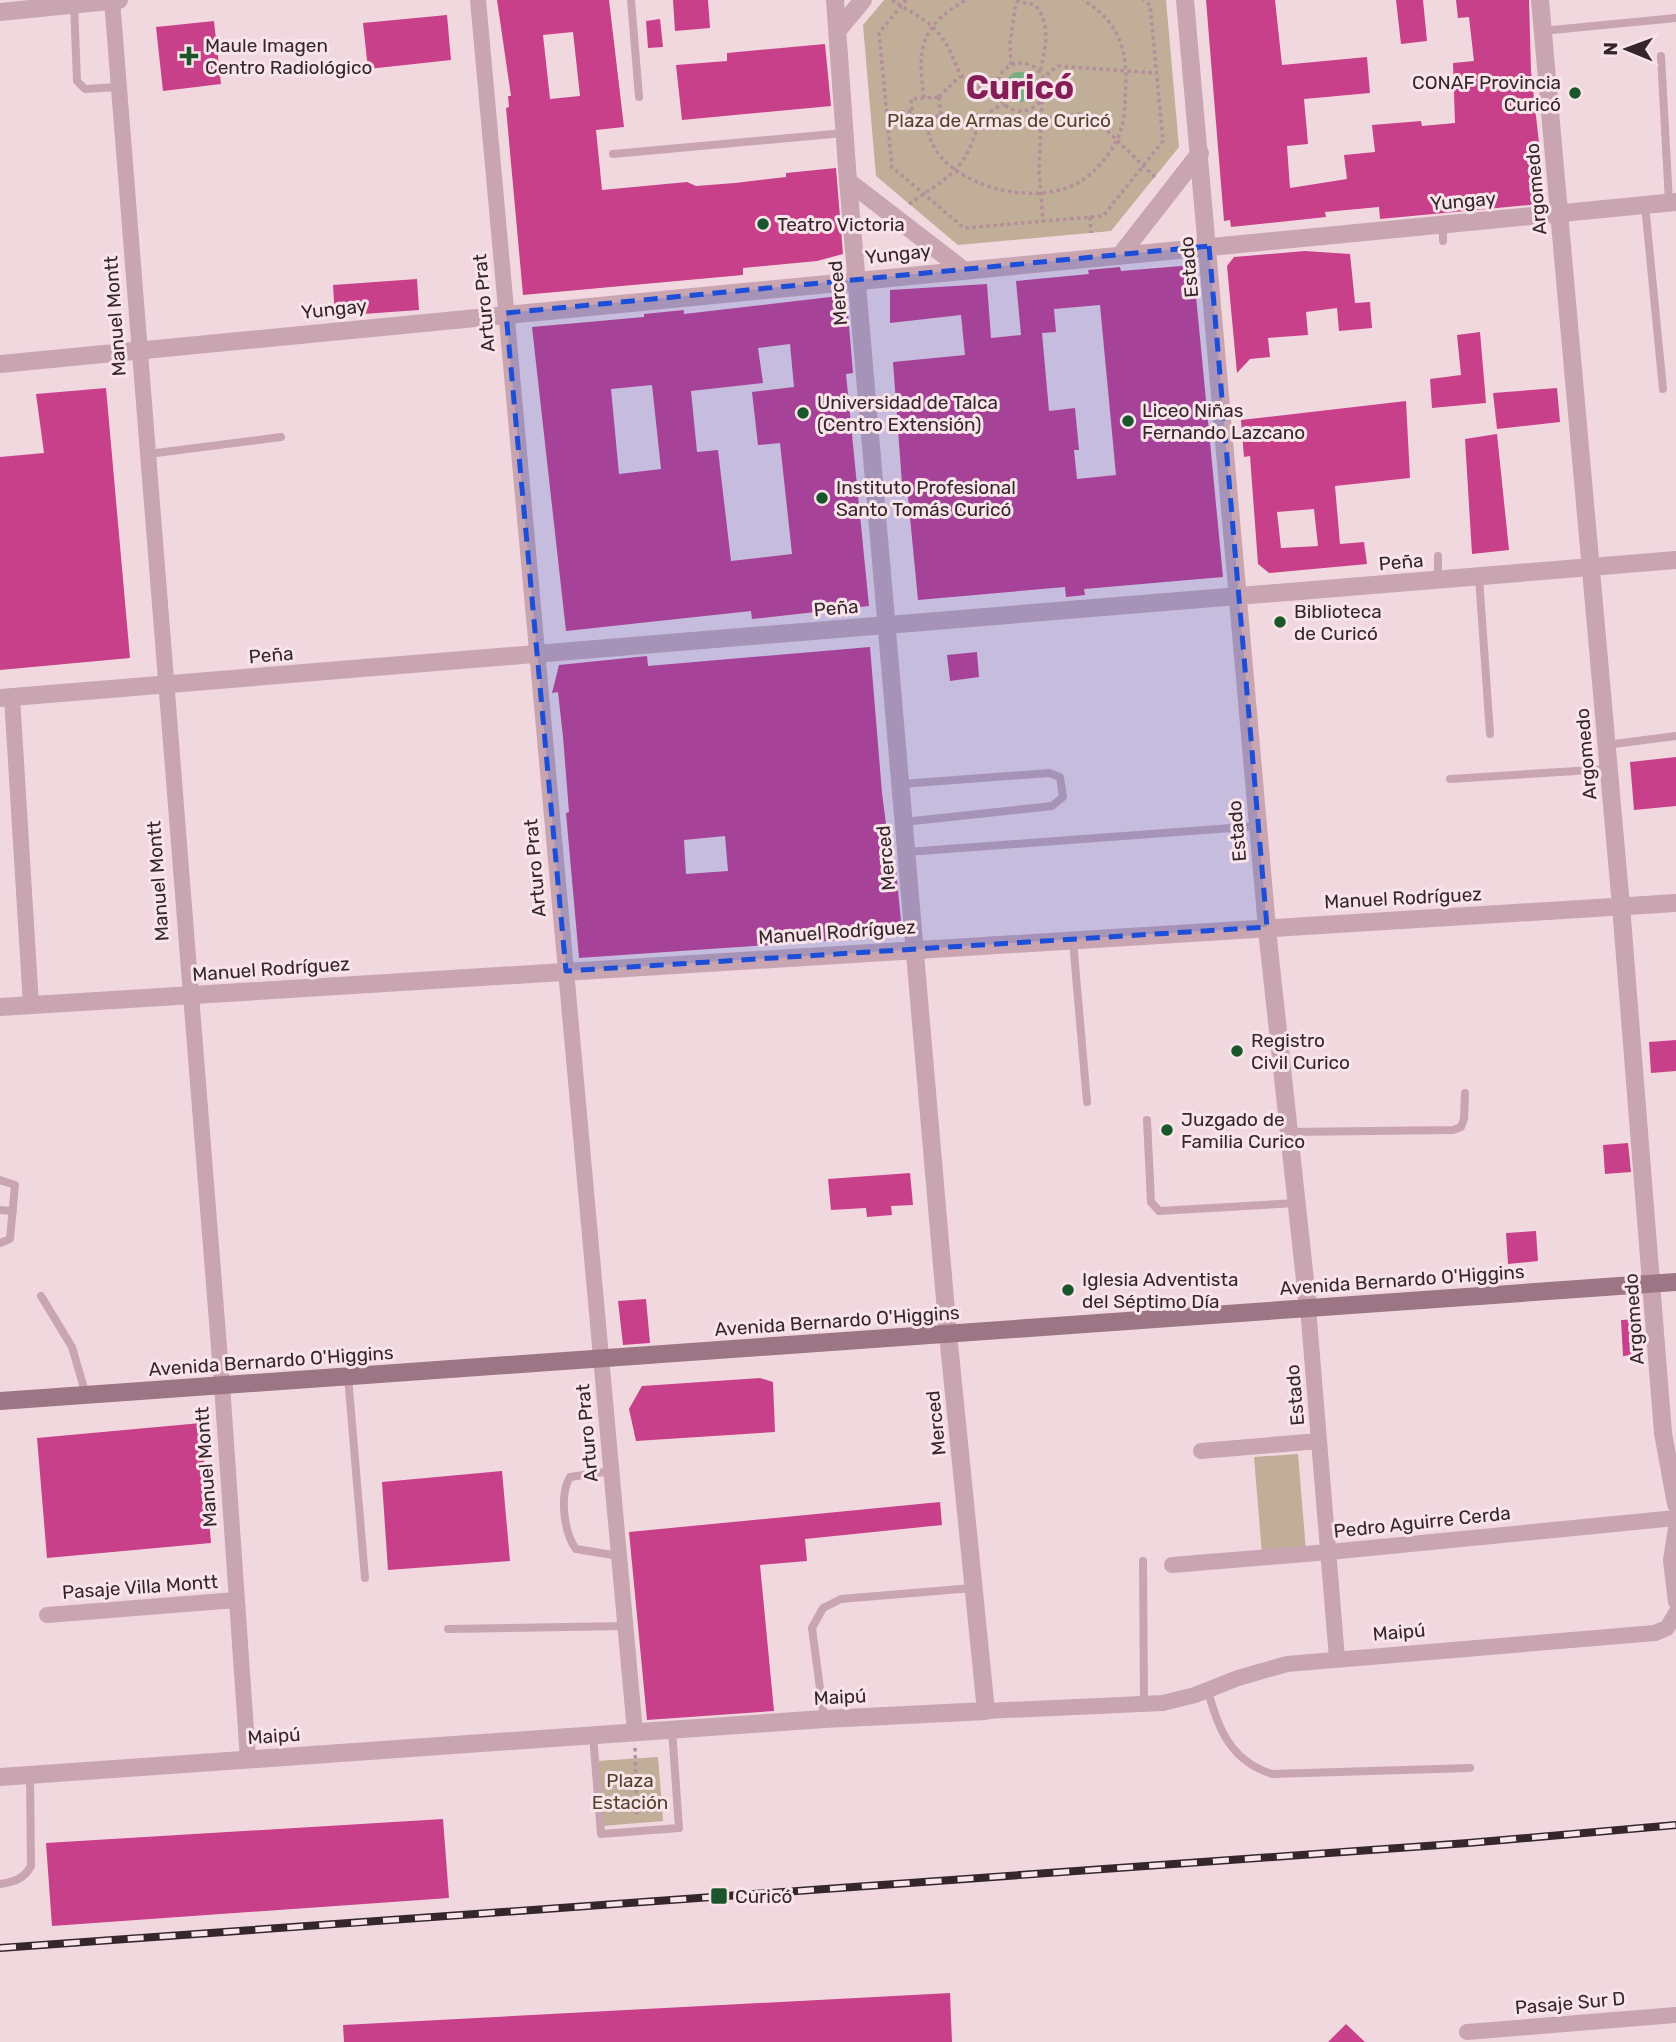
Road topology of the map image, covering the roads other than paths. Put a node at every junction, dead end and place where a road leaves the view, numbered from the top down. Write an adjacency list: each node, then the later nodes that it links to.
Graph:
1 (112, 0): 2 (street); 9 (street); 15 (street, Manuel Montt)
2 (119, 0)
3 (478, 0): 28 (street, Arturo Prat)
4 (631, 0): 16 (lane)
5 (835, 0): 12 (street, Merced)
6 (863, 0): 12 (street)
7 (1185, 0): 18 (street, Estado)
8 (1540, 0): 13 (street, Argomedo)
9 (74, 4): 10 (street); 15 (lane)
10 (0, 12)
11 (1676, 18): 13 (lane)
12 (838, 30): 17 (street, Merced)
13 (1542, 31): 23 (street, Argomedo)
14 (1661, 56): 21 (lane)
15 (118, 88): 29 (street, Manuel Montt)
16 (639, 97)
17 (845, 133): 19 (lane); 20 (street, Merced)
18 (1200, 153): 24 (street, Estado); 25 (street)
19 (613, 154)
20 (848, 181): 26 (street); 27 (street, Merced)
21 (1673, 202): 22 (street, Yungay)
22 (1645, 205): 23 (street, Yungay); 31 (lane)
23 (1559, 213): 24 (street, Yungay); 36 (street, Argomedo)
24 (1209, 246): 25 (street, Yungay); 39 (street, Estado)
25 (1122, 253): 26 (street, Yungay)
26 (962, 269): 27 (street, Yungay)
27 (858, 279): 28 (street, Yungay); 40 (street, Merced)
28 (506, 313): 29 (street, Yungay); 41 (street, Arturo Prat)
29 (138, 349): 30 (street, Yungay); 33 (street, Manuel Montt)
30 (0, 365)
31 (1663, 389)
32 (281, 437): 33 (lane)
33 (146, 455): 42 (street, Manuel Montt)
34 (1438, 556): 38 (lane)
35 (1676, 560): 36 (street, Peña)
36 (1591, 568): 37 (street, Peña); 46 (street, Argomedo)
37 (1479, 577): 38 (street, Peña); 44 (lane)
38 (1438, 580): 39 (street, Peña)
39 (1238, 596): 40 (street, Peña); 51 (street, Estado)
40 (887, 625): 41 (street, Peña); 49 (street, Merced)
41 (537, 654): 42 (street, Peña); 58 (street, Arturo Prat)
42 (164, 685): 43 (street, Peña); 59 (street, Manuel Montt)
43 (6, 698): 60 (street)
44 (1490, 734)
45 (1676, 736): 46 (lane)
46 (1606, 745): 47 (street, Argomedo)
47 (1608, 769): 48 (lane); 54 (street, Argomedo)
48 (1450, 779)
49 (901, 784): 50 (street, Merced); 50 (lane)
50 (904, 822): 52 (street, Merced)
51 (1258, 827): 52 (lane); 55 (street, Estado)
52 (907, 852): 57 (street, Merced)
53 (1676, 903): 54 (street, Manuel Rodríguez)
54 (1620, 906): 55 (street, Manuel Rodríguez); 72 (street, Argomedo)
55 (1267, 927): 56 (street, Manuel Rodríguez); 65 (street, Estado)
56 (1073, 939): 57 (street, Manuel Rodríguez); 63 (lane)
57 (915, 948): 58 (street, Manuel Rodríguez); 75 (street, Merced)
58 (566, 971): 59 (street, Manuel Rodríguez); 76 (street, Arturo Prat)
59 (188, 995): 60 (street, Manuel Rodríguez); 78 (street, Manuel Montt)
60 (31, 1005): 61 (street, Manuel Rodríguez)
61 (0, 1007)
62 (1465, 1093): 65 (lane)
63 (1087, 1101)
64 (1147, 1120): 67 (lane)
65 (1289, 1132): 67 (street, Estado)
66 (0, 1180): 69 (lane)
67 (1297, 1203): 74 (street, Estado)
68 (0, 1210): 69 (lane)
69 (13, 1212): 70 (lane)
70 (0, 1243)
71 (1676, 1282): 72 (main road, Avenida Bernardo O'Higgins)
72 (1653, 1284): 74 (main road, Avenida Bernardo O'Higgins); 84 (street, Argomedo)
73 (41, 1296): 79 (lane)
74 (1308, 1308): 75 (main road, Avenida Bernardo O'Higgins); 81 (street, Estado)
75 (948, 1334): 76 (main road, Avenida Bernardo O'Higgins); 92 (street, Merced)
76 (601, 1359): 77 (main road, Avenida Bernardo O'Higgins); 83 (street, Arturo Prat)
77 (348, 1376): 78 (main road, Avenida Bernardo O'Higgins); 91 (lane)
78 (222, 1385): 79 (main road, Avenida Bernardo O'Higgins); 93 (street, Manuel Montt)
79 (86, 1395): 80 (main road, Avenida Bernardo O'Higgins)
80 (0, 1401)
81 (1320, 1441): 82 (street); 87 (street, Estado)
82 (1201, 1451)
83 (611, 1471): 88 (street, Arturo Prat); 88 (lane)
84 (1676, 1504)
85 (1676, 1518): 87 (street, Pedro Aguirre Cerda)
86 (1676, 1528): 94 (street)
87 (1329, 1552): 90 (street, Pedro Aguirre Cerda); 99 (street, Estado)
88 (619, 1556): 97 (street, Arturo Prat)
89 (1143, 1561): 101 (lane)
90 (1172, 1564)
91 (365, 1578)
92 (974, 1587): 102 (street, Merced); 103 (lane)
93 (236, 1600): 95 (street, Pasaje Villa Montt); 107 (street, Manuel Montt)
94 (1676, 1602)
95 (47, 1615)
96 (1674, 1618): 99 (street, Maipú)
97 (625, 1626): 98 (lane); 105 (street, Arturo Prat)
98 (448, 1629)
99 (1338, 1658): 100 (street, Maipú)
100 (1208, 1690): 101 (street, Maipú); 108 (lane)
101 (1144, 1703): 102 (street, Maipú)
102 (986, 1711): 103 (street, Maipú)
103 (824, 1719): 104 (street, Maipú)
104 (672, 1730): 105 (street, Maipú); 106 (lane)
105 (635, 1732): 106 (street, Maipú)
106 (593, 1735): 107 (street, Maipú)
107 (248, 1759): 109 (street, Maipú)
108 (1470, 1768)
109 (30, 1775): 110 (street, Maipú); 111 (lane)
110 (0, 1777)
111 (0, 1884)
112 (1676, 2015): 113 (street, Pasaje Sur D)
113 (1464, 2039)

